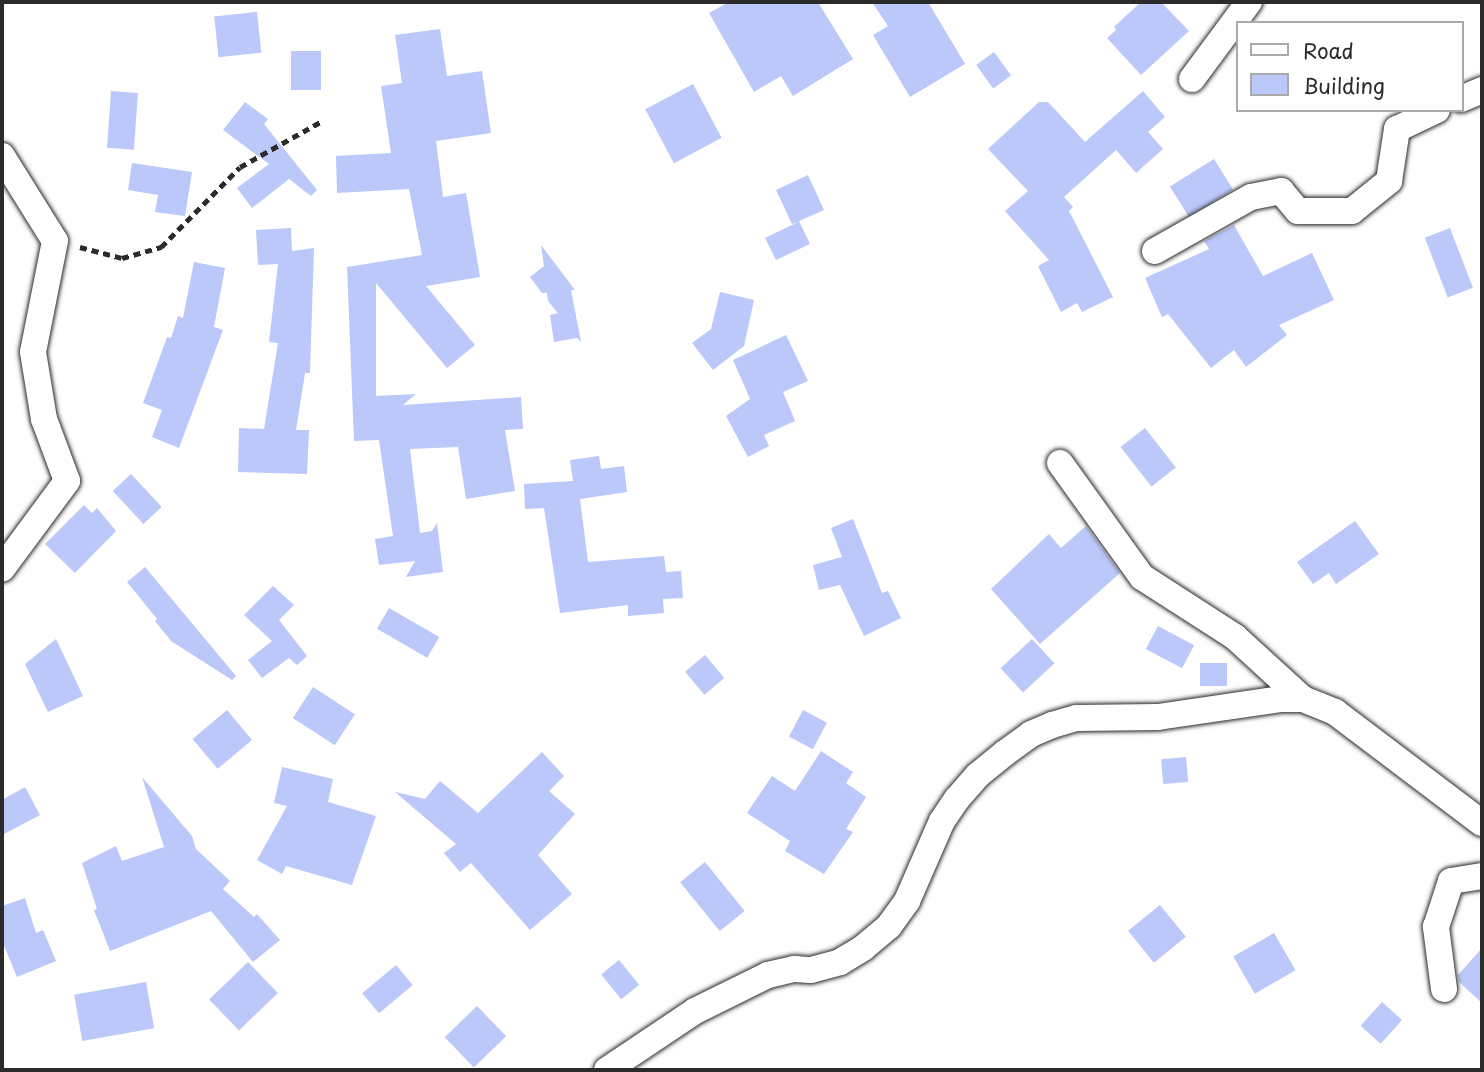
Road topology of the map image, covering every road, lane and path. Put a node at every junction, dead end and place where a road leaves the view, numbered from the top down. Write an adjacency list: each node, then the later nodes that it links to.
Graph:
1 (1249, 2): 2 (street)
2 (1192, 79)
3 (1482, 90): 4 (street)
4 (1463, 98)
5 (1433, 112): 9 (street)
6 (322, 121): 8 (path)
7 (2, 156): 8 (street)
8 (55, 241): 11 (street)
9 (1155, 251)
10 (1060, 463): 12 (street)
11 (2, 569)
12 (1303, 699): 13 (street); 16 (street)
13 (1482, 823)
14 (1482, 876): 15 (street)
15 (1444, 989)
16 (607, 1070)

